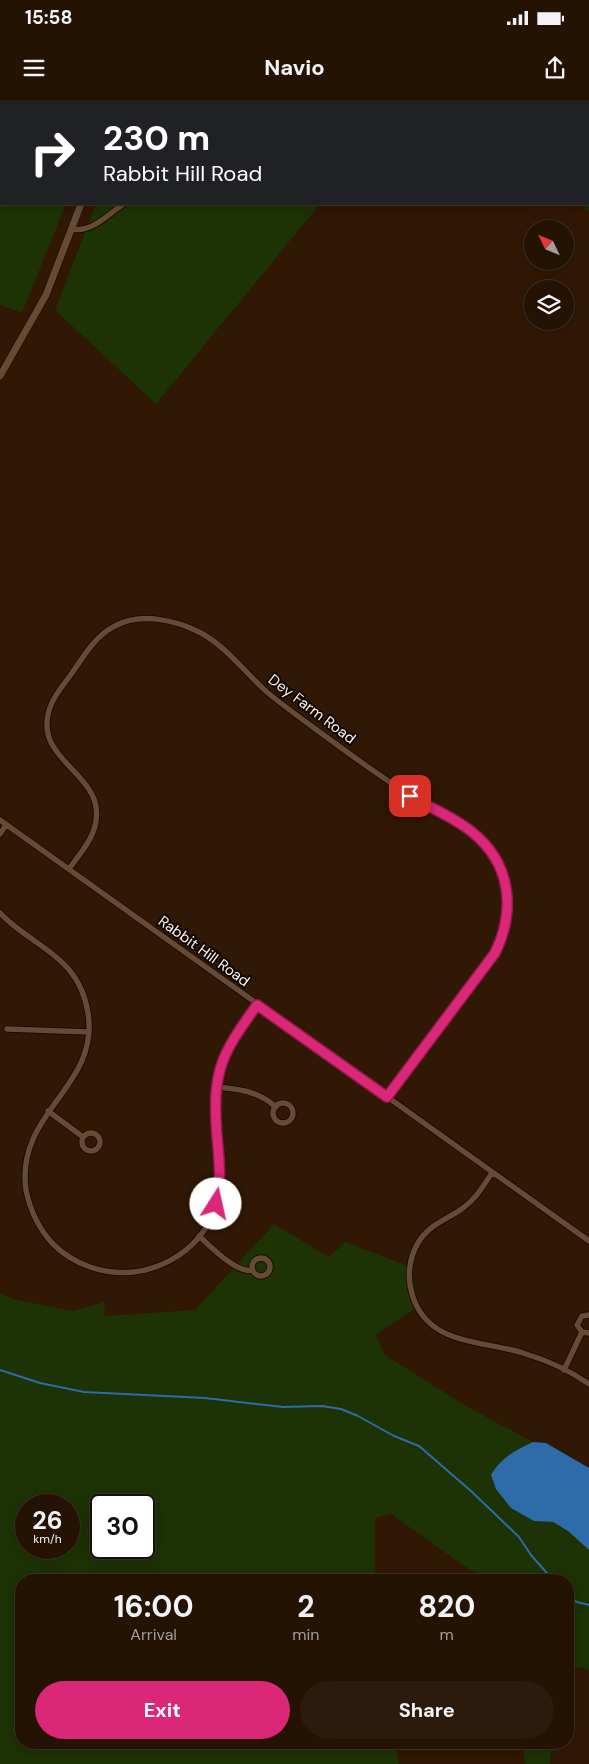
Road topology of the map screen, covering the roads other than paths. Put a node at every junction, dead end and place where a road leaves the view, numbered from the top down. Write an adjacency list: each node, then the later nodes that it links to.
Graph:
1 (81, 205): 3 (street)
2 (121, 205): 3 (street)
3 (72, 229): 4 (street)
4 (0, 376)
5 (0, 820): 6 (street, Rabbit Hill Road)
6 (6, 825): 7 (street); 8 (street, Rabbit Hill Road)
7 (0, 834)
8 (69, 870): 10 (street, Rabbit Hill Road); 14 (street, Dey Farm Road)
9 (0, 913): 12 (street)
10 (257, 1005): 13 (street); 14 (street, Rabbit Hill Road)
11 (7, 1029): 12 (street)
12 (90, 1032): 16 (street)
13 (216, 1087): 15 (street); 19 (street)
14 (387, 1097): 18 (street, Rabbit Hill Road)
15 (276, 1107)
16 (48, 1111): 17 (street); 19 (street)
17 (83, 1137)
18 (492, 1173): 20 (street, Rabbit Hill Road); 25 (street)
19 (200, 1236): 21 (street)
20 (589, 1241)
21 (252, 1270)
22 (589, 1315): 23 (street)
23 (582, 1332): 24 (street); 25 (street)
24 (589, 1333)
25 (564, 1370): 26 (street)
26 (589, 1384)

